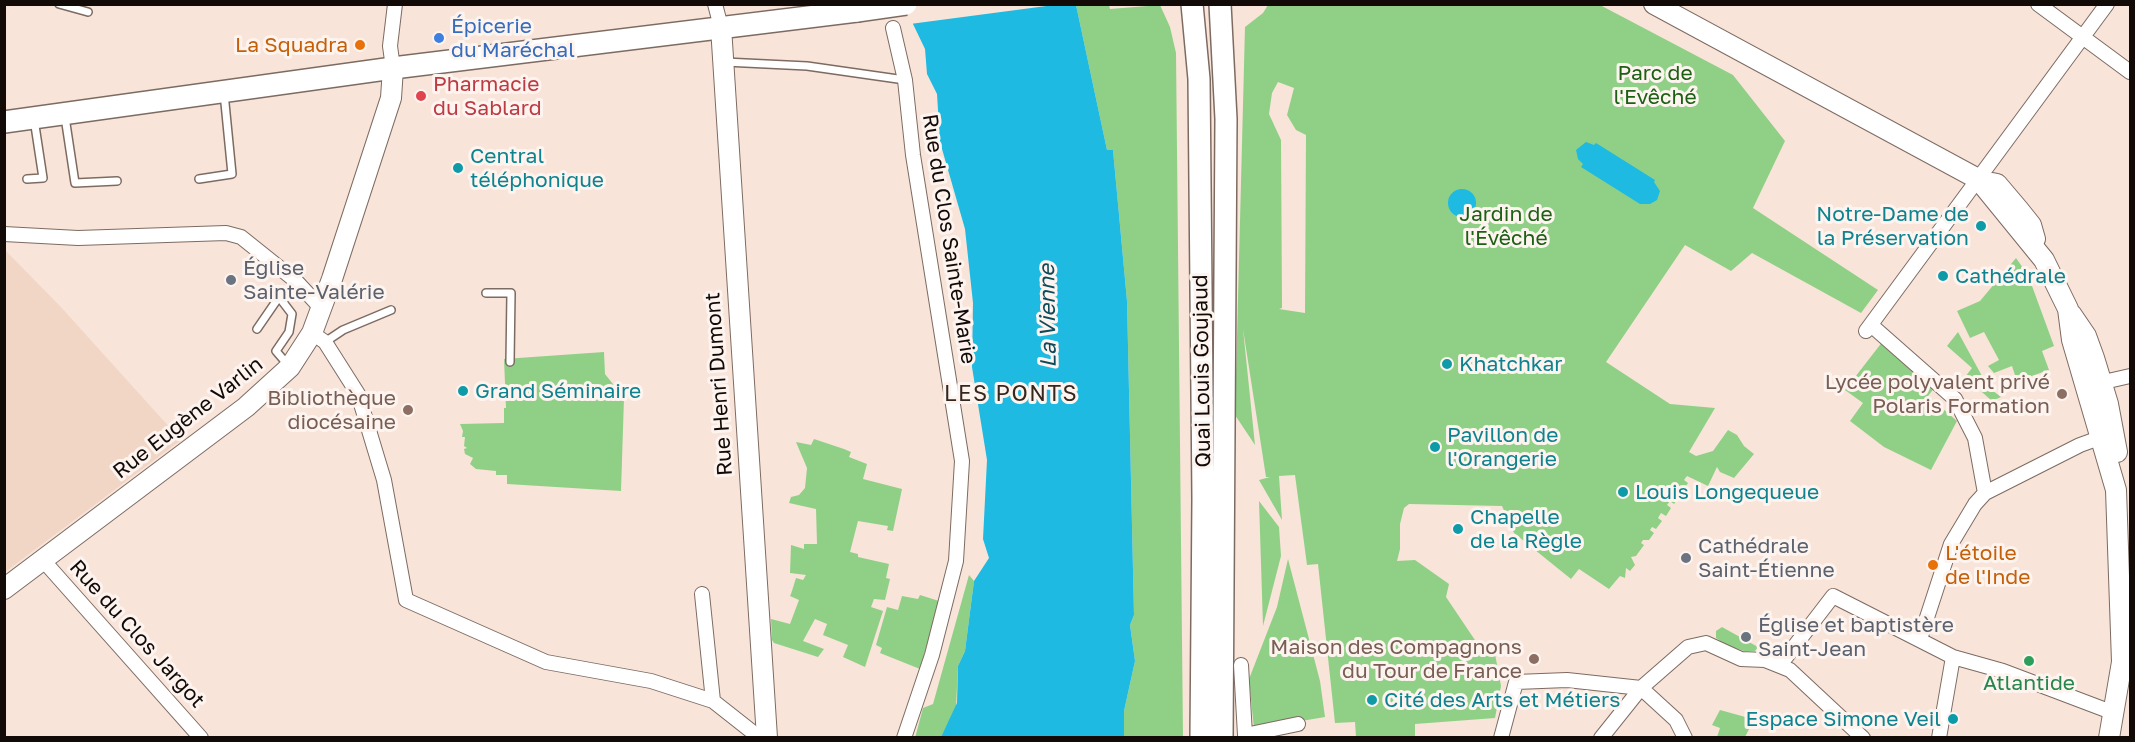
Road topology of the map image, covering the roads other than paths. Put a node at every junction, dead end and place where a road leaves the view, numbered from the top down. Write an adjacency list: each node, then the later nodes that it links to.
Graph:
1 (59, 4): 12 (lane)
2 (395, 4): 19 (street)
3 (716, 4): 13 (street)
4 (906, 4): 13 (main road, bridge)
5 (1176, 4): 16 (main road)
6 (1192, 4): 16 (main road, Quai Louis Goujaud)
7 (1220, 4): 15 (main road, Quai Louis Goujaud)
8 (1231, 4): 15 (main road)
9 (1654, 4): 28 (street)
10 (2038, 4): 17 (street)
11 (2107, 4): 17 (street)
12 (88, 12)
13 (721, 27): 18 (street, Rue Henri Dumont); 19 (main road)
14 (893, 28): 21 (street, Rue du Clos Sainte-Marie)
15 (1222, 36): 60 (main road, Quai Louis Goujaud)
16 (1195, 37): 59 (main road, Quai Louis Goujaud)
17 (2082, 37): 20 (street); 28 (street)
18 (723, 62): 21 (lane); 57 (street, Rue Henri Dumont)
19 (393, 68): 22 (main road); 32 (street, Rue Eugène Varlin)
20 (2130, 72)
21 (905, 80): 58 (street, Rue du Clos Sainte-Marie)
22 (224, 90): 23 (main road); 27 (lane)
23 (64, 113): 24 (main road); 29 (lane)
24 (33, 117): 25 (main road); 26 (lane)
25 (4, 122)
26 (27, 179)
27 (199, 179)
28 (1978, 179): 39 (street); 42 (street)
29 (117, 181)
30 (4, 234): 32 (street)
31 (486, 293): 36 (lane)
32 (321, 308): 35 (street, Rue Eugène Varlin)
33 (391, 310): 35 (lane)
34 (256, 329): 37 (lane)
35 (319, 337): 37 (street, Rue Eugène Varlin); 51 (street)
36 (510, 362)
37 (290, 367): 43 (street, Rue Eugène Varlin)
38 (2130, 376): 39 (street)
39 (2094, 385): 40 (street); 41 (street)
40 (2102, 437): 41 (street); 42 (street)
41 (2116, 490): 52 (street)
42 (1985, 493): 46 (street)
43 (42, 559): 44 (street, Rue Eugène Varlin); 55 (street, Rue du Clos Jargot)
44 (4, 589)
45 (702, 594): 51 (street)
46 (1920, 639): 47 (street); 49 (street)
47 (1953, 657): 52 (street); 64 (street)
48 (1241, 665): 53 (street)
49 (1780, 665): 50 (street); 54 (street)
50 (1641, 688): 61 (street); 62 (street); 63 (street)
51 (713, 701): 56 (street)
52 (2114, 712): 65 (street)
53 (1298, 724)
54 (1860, 737)
55 (201, 738)
56 (760, 738)
57 (767, 738)
58 (904, 738)
59 (1201, 738)
60 (1222, 738)
61 (1501, 738)
62 (1601, 738)
63 (1685, 738)
64 (1939, 738)
65 (2109, 738)

